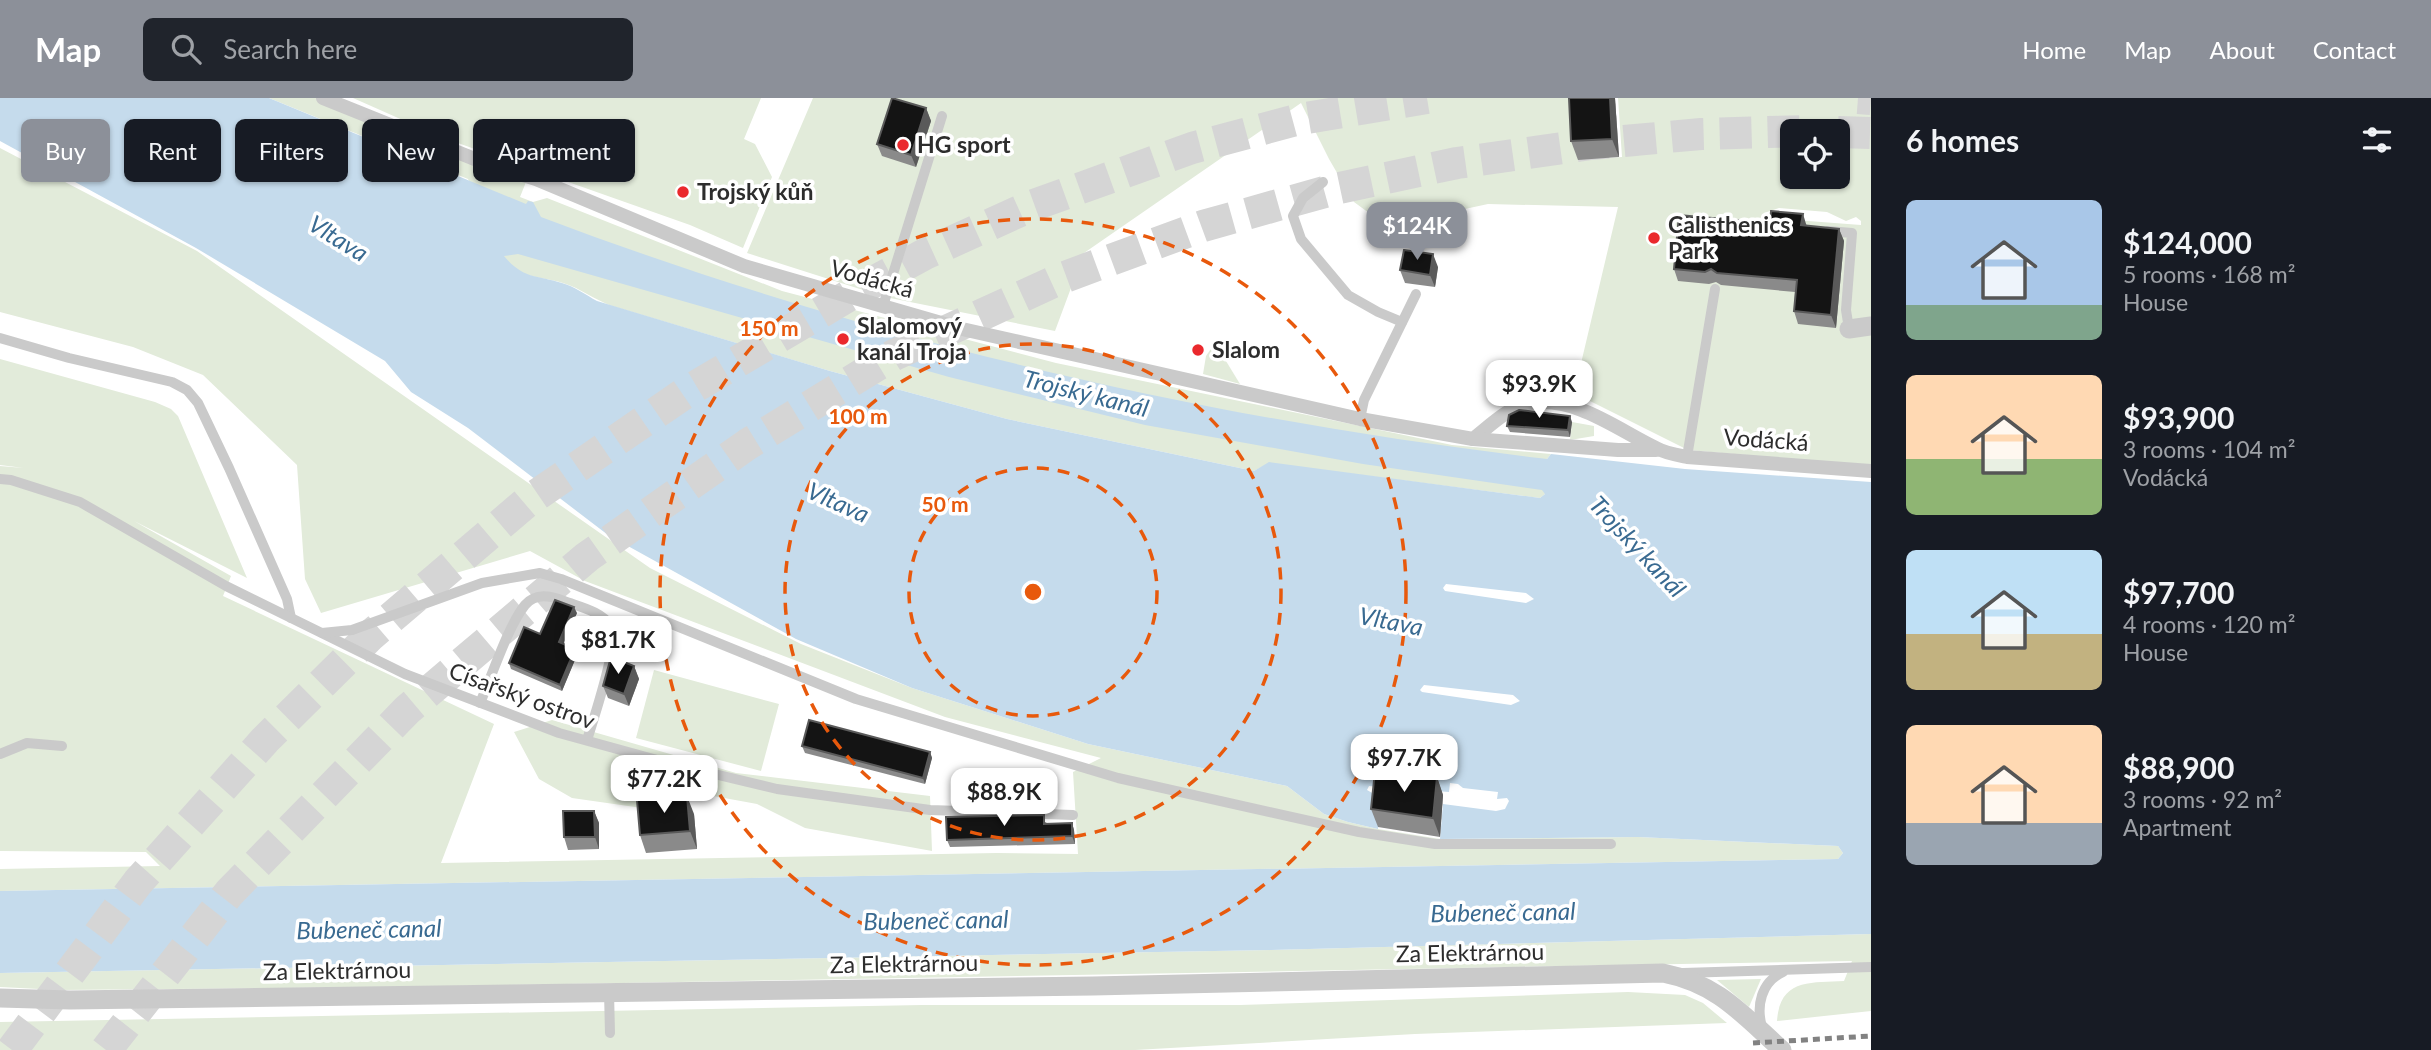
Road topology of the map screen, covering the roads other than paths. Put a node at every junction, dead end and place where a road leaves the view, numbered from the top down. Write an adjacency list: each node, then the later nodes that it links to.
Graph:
1 (323, 98): 7 (street, Vodácká)
2 (942, 116): 7 (lane)
3 (1323, 181): 8 (lane)
4 (1814, 230): 10 (lane)
5 (1715, 289): 15 (lane)
6 (1416, 294): 8 (lane)
7 (883, 306): 12 (street, Vodácká)
8 (1402, 322): 12 (lane)
9 (1871, 326): 10 (street)
10 (1849, 328)
11 (0, 338): 18 (lane)
12 (1360, 419): 13 (street, Vodácká)
13 (1473, 439): 14 (street, Vodácká); 14 (street, Vodácká)
14 (1659, 450): 15 (street, Vodácká)
15 (1687, 457): 16 (street, Vodácká)
16 (1871, 471)
17 (0, 479): 18 (lane, Císařský ostrov)
18 (291, 618): 19 (lane, Císařský ostrov)
19 (322, 633): 20 (lane, Císařský ostrov); 25 (lane)
20 (481, 703): 21 (lane, Císařský ostrov); 21 (lane)
21 (587, 740): 24 (lane, Císařský ostrov)
22 (62, 746): 23 (lane)
23 (0, 754)
24 (1073, 815)
25 (1611, 844)
26 (1871, 967): 27 (lane)
27 (1787, 970): 28 (lane); 32 (lane)
28 (1663, 973): 29 (street, Za Elektrárnou); 32 (street, Za Elektrárnou)
29 (609, 992): 30 (street, Za Elektrárnou); 31 (lane)
30 (0, 998)
31 (610, 1033)
32 (1765, 1034): 33 (street, Za Elektrárnou)
33 (1782, 1050)

